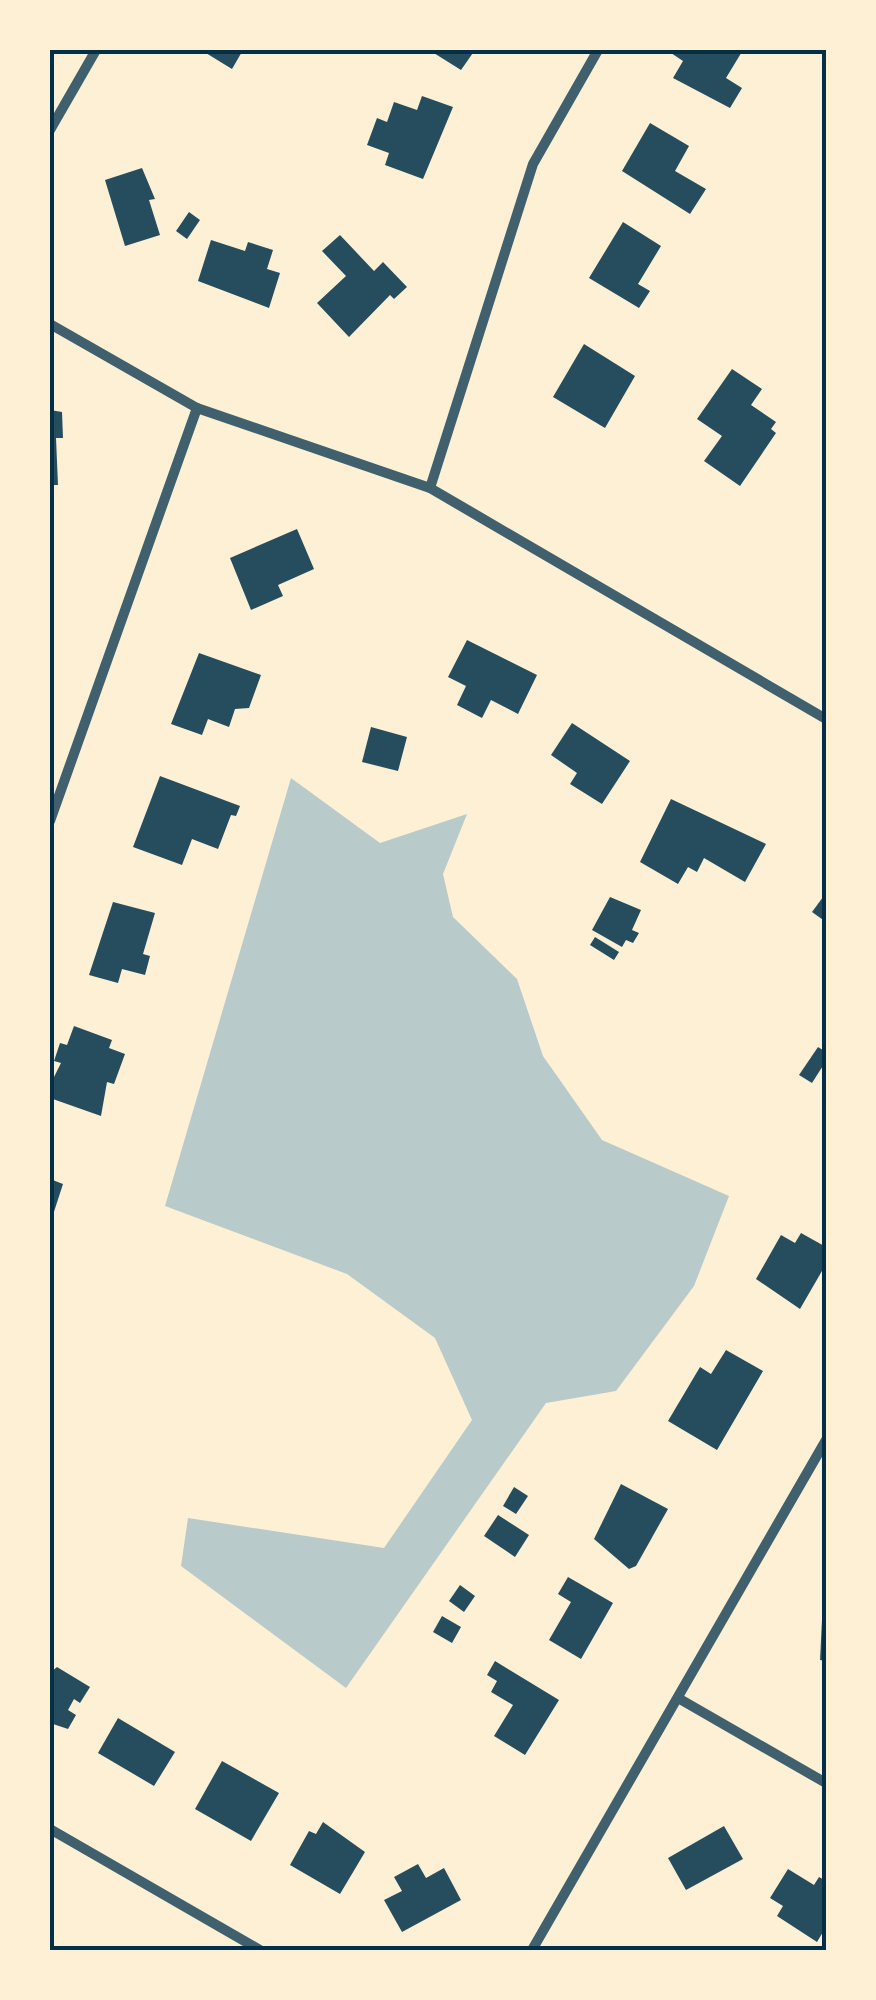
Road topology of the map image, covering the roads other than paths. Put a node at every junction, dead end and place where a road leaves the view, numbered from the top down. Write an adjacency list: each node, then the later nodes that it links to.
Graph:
1 (96, 50): 3 (street)
2 (598, 50): 6 (street)
3 (50, 130)
4 (50, 324): 5 (street)
5 (196, 408): 6 (street); 8 (street)
6 (430, 488): 7 (street)
7 (826, 719)
8 (50, 821)
9 (826, 1440): 10 (street)
10 (678, 1698): 11 (street); 14 (street)
11 (826, 1784)
12 (50, 1829): 13 (street)
13 (260, 1950)
14 (532, 1950)

